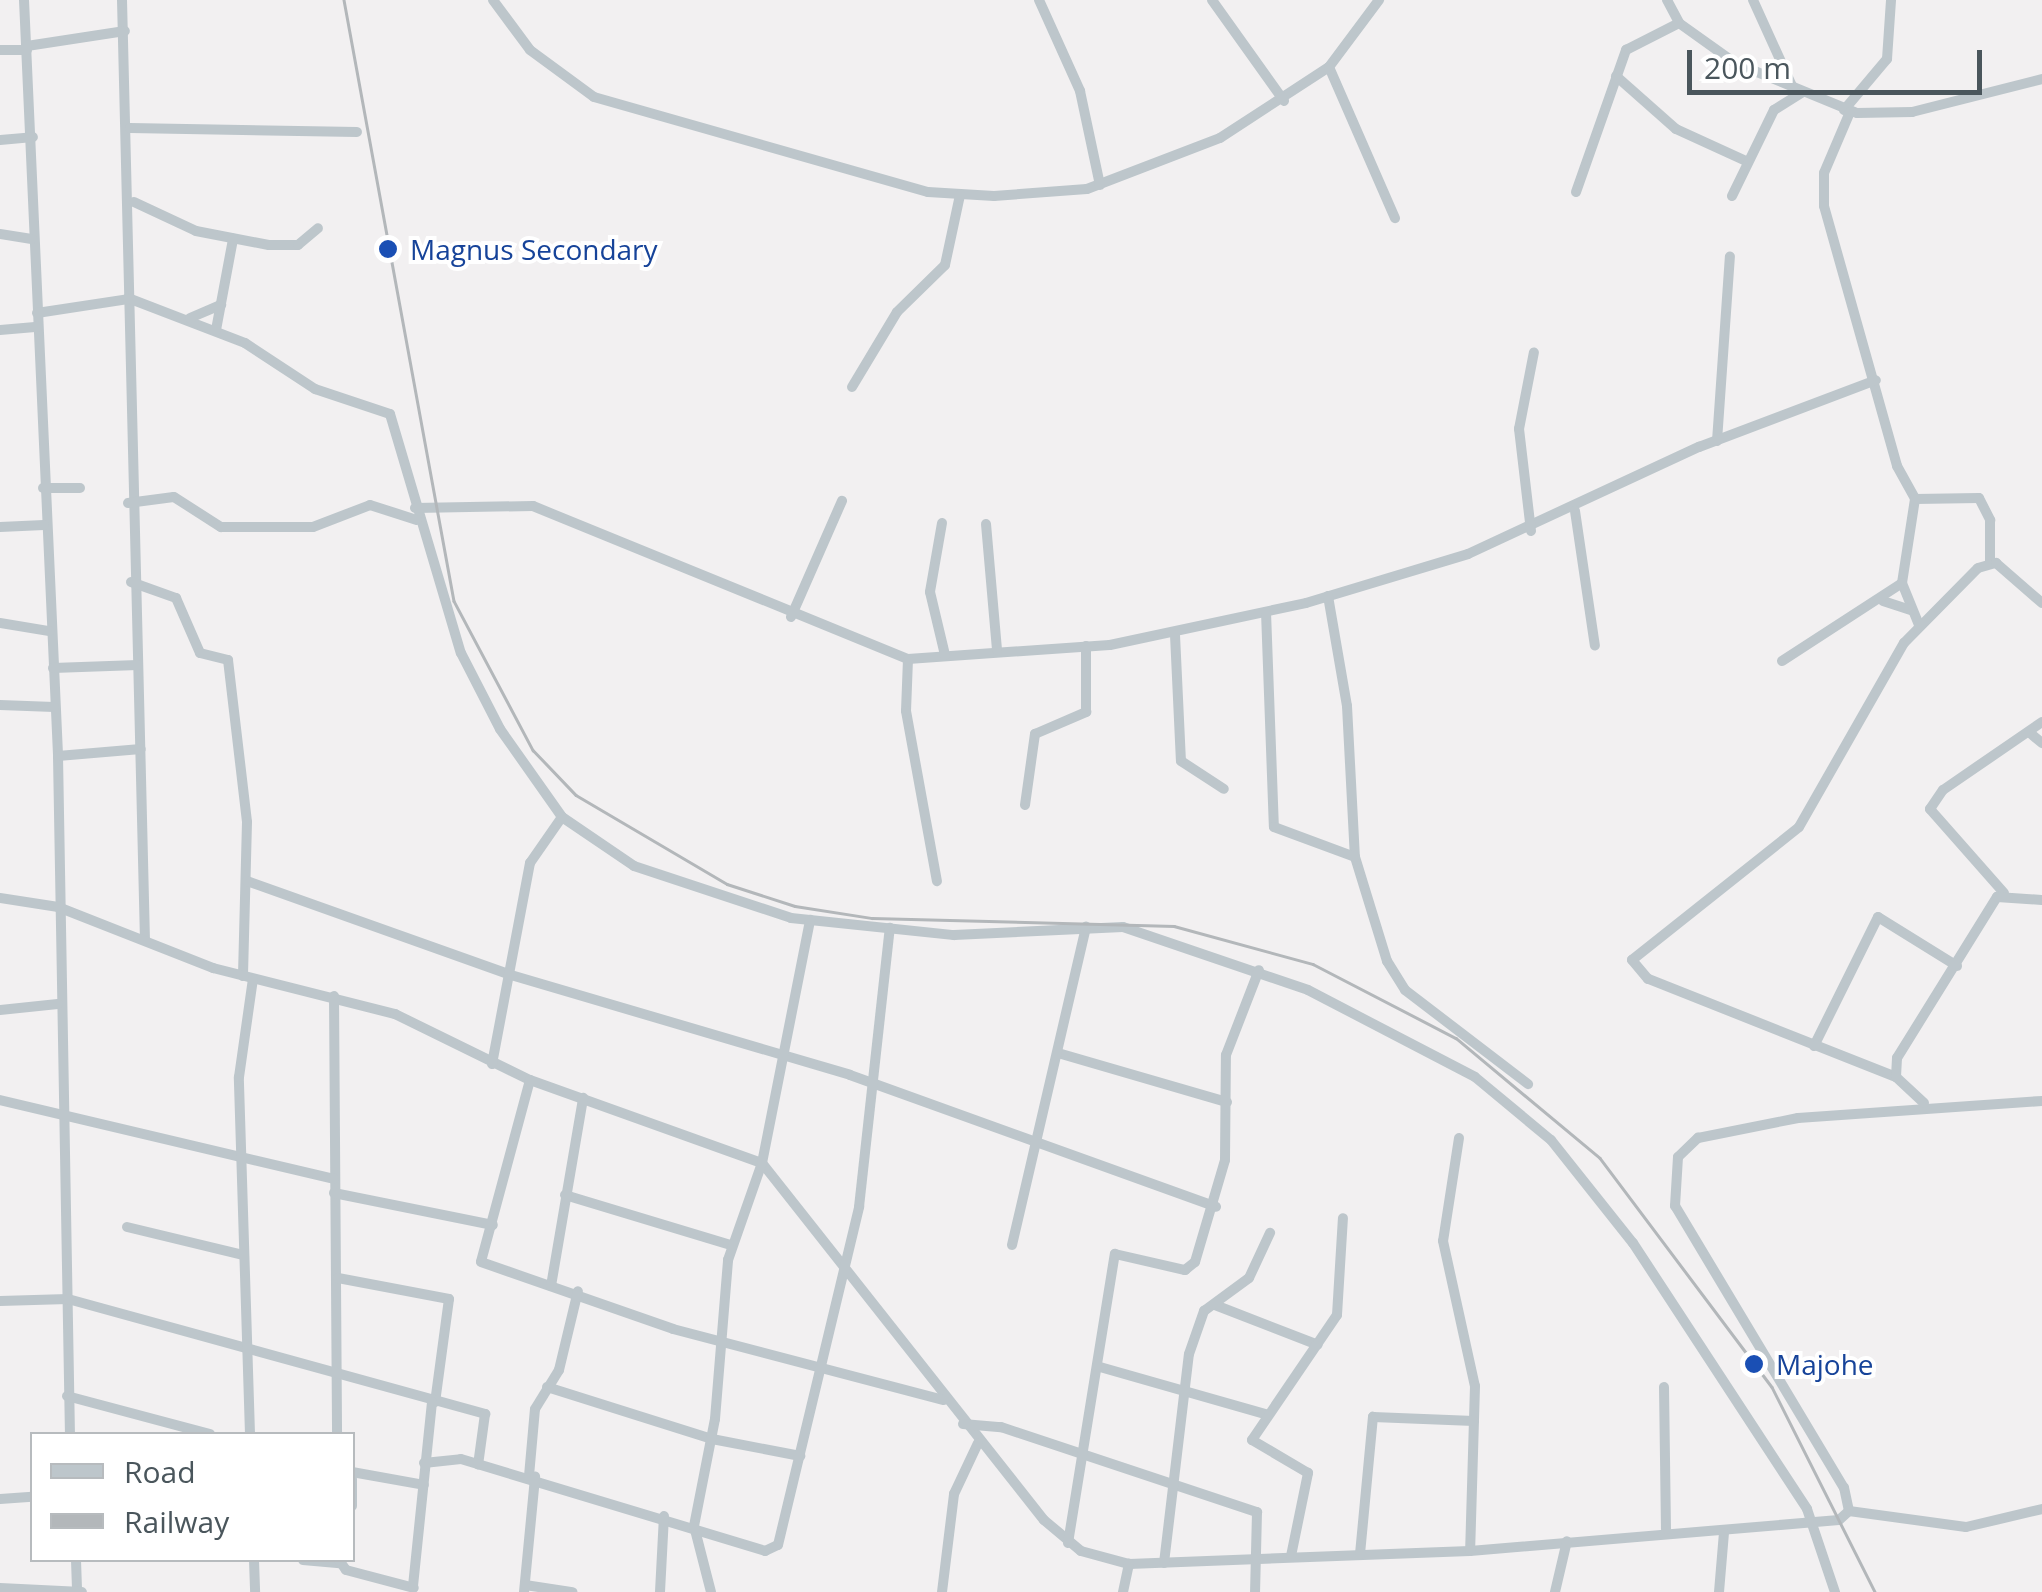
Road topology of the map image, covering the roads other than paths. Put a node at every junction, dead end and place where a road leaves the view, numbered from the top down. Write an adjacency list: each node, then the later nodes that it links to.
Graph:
1 (24, 0): 12 (street)
2 (122, 0): 11 (street)
3 (494, 0): 27 (street)
4 (1040, 0): 25 (street)
5 (1212, 0): 18 (street)
6 (1379, 0): 14 (street)
7 (1667, 0): 10 (street)
8 (1753, 0): 17 (street)
9 (1891, 0): 19 (street)
10 (1679, 23): 15 (street); 17 (street)
11 (125, 32): 12 (street); 20 (street)
12 (27, 48): 13 (street); 22 (street)
13 (0, 50)
14 (1330, 67): 18 (street); 30 (street)
15 (1616, 76): 24 (street); 26 (street)
16 (2042, 79): 19 (street)
17 (1798, 90): 19 (street); 24 (street)
18 (1284, 100): 25 (street)
19 (1847, 110): 44 (street)
20 (130, 128): 21 (street); 29 (street)
21 (357, 132)
22 (33, 137): 23 (street); 33 (street)
23 (0, 140)
24 (1746, 161): 28 (street)
25 (1100, 186): 27 (street)
26 (1576, 192)
27 (960, 195): 45 (street)
28 (1732, 196)
29 (134, 202): 34 (street); 36 (street)
30 (1395, 218)
31 (318, 228): 34 (street)
32 (0, 234): 33 (street)
33 (32, 239): 38 (street)
34 (233, 239): 37 (street)
35 (1730, 256): 46 (street)
36 (128, 298): 38 (street); 39 (street); 51 (street)
37 (221, 305): 39 (street); 42 (street)
38 (37, 313): 40 (street)
39 (190, 318): 42 (street)
40 (38, 327): 41 (street); 47 (street)
41 (0, 330)
42 (216, 330): 52 (street)
43 (1534, 352): 59 (street)
44 (1876, 380): 46 (street); 49 (street)
45 (852, 386)
46 (1717, 441): 53 (street)
47 (43, 488): 48 (street); 57 (street)
48 (80, 488)
49 (1915, 500): 60 (street); 62 (street)
50 (842, 501): 68 (street)
51 (128, 503): 54 (street); 61 (street)
52 (415, 508): 54 (street); 68 (street)
53 (1575, 511): 59 (street); 74 (street)
54 (418, 521): 90 (street)
55 (942, 522): 76 (street)
56 (986, 524): 75 (street)
57 (44, 525): 58 (street); 71 (street)
58 (0, 526)
59 (1531, 531): 63 (street)
60 (1990, 562): 65 (street); 70 (street)
61 (132, 582): 79 (street); 92 (street)
62 (1902, 583): 64 (street); 66 (street)
63 (1328, 596): 67 (street); 91 (street)
64 (1884, 600): 66 (street); 78 (street)
65 (2042, 603)
66 (1911, 610): 70 (street)
67 (1266, 612): 72 (street); 91 (street)
68 (790, 616): 77 (street)
69 (0, 623): 71 (street)
70 (1919, 625): 109 (street)
71 (48, 631): 80 (street)
72 (1175, 634): 73 (street); 88 (street)
73 (1086, 646): 75 (street); 89 (street)
74 (1595, 646)
75 (997, 650): 76 (street)
76 (945, 655): 77 (street)
77 (908, 659): 93 (street)
78 (1782, 661)
79 (138, 665): 80 (street); 86 (street)
80 (53, 668): 82 (street)
81 (0, 705): 82 (street)
82 (54, 707): 87 (street)
83 (2042, 722): 84 (street)
84 (2030, 733): 85 (street); 94 (street)
85 (2042, 743)
86 (141, 749): 87 (street); 101 (street)
87 (58, 756): 97 (street)
88 (1224, 790)
89 (1024, 805)
90 (562, 816): 98 (street); 104 (street)
91 (1355, 857): 116 (street)
92 (247, 881): 104 (street); 105 (street)
93 (937, 881)
94 (2004, 893): 96 (street); 102 (street)
95 (0, 898): 97 (street)
96 (2042, 900)
97 (58, 908): 101 (street); 107 (street)
98 (810, 920): 100 (street); 111 (street)
99 (1086, 926): 100 (street); 103 (street); 110 (street)
100 (890, 928): 115 (street)
101 (145, 940): 105 (street)
102 (1957, 966): 109 (street); 113 (street)
103 (1259, 970): 120 (street); 180 (street)
104 (510, 976): 111 (street); 112 (street)
105 (248, 977): 106 (street); 125 (street)
106 (334, 996): 112 (street); 127 (street)
107 (58, 1004): 108 (street); 122 (street)
108 (0, 1010)
109 (1814, 1046): 113 (street)
110 (1058, 1052): 120 (street); 124 (street)
111 (782, 1056): 115 (street); 126 (street)
112 (492, 1064): 114 (street)
113 (1896, 1077): 121 (street)
114 (530, 1080): 117 (street); 132 (street)
115 (876, 1084): 124 (street); 138 (street)
116 (1528, 1084)
117 (584, 1098): 126 (street); 129 (street)
118 (0, 1100): 122 (street)
119 (2042, 1101): 121 (street)
120 (1226, 1102): 130 (street)
121 (1924, 1103): 177 (street)
122 (58, 1110): 125 (street); 142 (street)
123 (1459, 1138): 158 (street)
124 (1040, 1144): 130 (street); 135 (street)
125 (241, 1160): 127 (street); 137 (street)
126 (762, 1163): 136 (street); 138 (street)
127 (334, 1179): 128 (street)
128 (334, 1193): 132 (street); 139 (street)
129 (566, 1195): 136 (street); 140 (street)
130 (1216, 1208): 149 (street)
131 (1343, 1218): 146 (street)
132 (493, 1225): 140 (street)
133 (126, 1227): 137 (street)
134 (1270, 1233): 144 (street)
135 (1012, 1244)
136 (730, 1245): 145 (street)
137 (244, 1255): 147 (street)
138 (843, 1259): 148 (street); 155 (street)
139 (338, 1278): 150 (street); 156 (street)
140 (551, 1286): 141 (street)
141 (578, 1291): 145 (street); 151 (street)
142 (68, 1299): 143 (street); 147 (street); 154 (street)
143 (0, 1301)
144 (1215, 1306): 146 (street); 153 (street)
145 (722, 1342): 148 (street); 164 (street)
146 (1318, 1345): 157 (street)
147 (243, 1347): 150 (street); 162 (street)
148 (816, 1367): 155 (street); 166 (street)
149 (1100, 1367): 153 (street); 167 (street)
150 (336, 1376): 156 (street); 163 (street)
151 (547, 1387): 164 (street); 171 (street)
152 (1664, 1387): 181 (street)
153 (1182, 1392): 157 (street); 173 (street)
154 (67, 1396): 160 (street); 161 (street)
155 (944, 1400): 159 (street)
156 (434, 1402): 168 (street); 169 (street)
157 (1265, 1414): 187 (street)
158 (1474, 1421): 185 (street); 186 (street)
159 (963, 1424): 165 (street); 167 (street)
160 (171, 1429)
161 (70, 1432)
162 (250, 1432)
163 (337, 1432)
164 (712, 1439): 166 (street); 179 (street)
165 (978, 1443): 184 (street); 202 (street)
166 (800, 1456): 179 (street)
167 (1086, 1458): 173 (street); 184 (street)
168 (424, 1463): 169 (street); 172 (street)
169 (478, 1465): 171 (street)
170 (355, 1476): 172 (street)
171 (532, 1477): 178 (street); 195 (street)
172 (424, 1485): 196 (street)
173 (1174, 1488): 188 (street); 192 (street)
174 (30, 1498): 175 (street)
175 (0, 1499)
176 (2042, 1509): 177 (street)
177 (1849, 1511): 180 (street)
178 (664, 1516): 179 (street); 200 (street)
179 (694, 1526): 201 (street)
180 (1814, 1526): 182 (street); 207 (street)
181 (1666, 1529): 182 (street); 183 (street)
182 (1724, 1533): 206 (street)
183 (1567, 1541): 185 (street); 205 (street)
184 (1068, 1543): 193 (street)
185 (1470, 1551): 186 (street)
186 (1360, 1554): 187 (street)
187 (1291, 1556): 188 (street)
188 (1255, 1558): 192 (street); 204 (street)
189 (76, 1562): 197 (street)
190 (254, 1562): 198 (street)
191 (343, 1562): 196 (street)
192 (1164, 1563): 193 (street)
193 (1129, 1564): 203 (street)
194 (0, 1588): 197 (street)
195 (524, 1588): 199 (street)
196 (413, 1589)
197 (79, 1592)
198 (255, 1592)
199 (572, 1592)
200 (660, 1592)
201 (710, 1592)
202 (942, 1592)
203 (1123, 1592)
204 (1255, 1592)
205 (1554, 1592)
206 (1719, 1592)
207 (1836, 1592)

